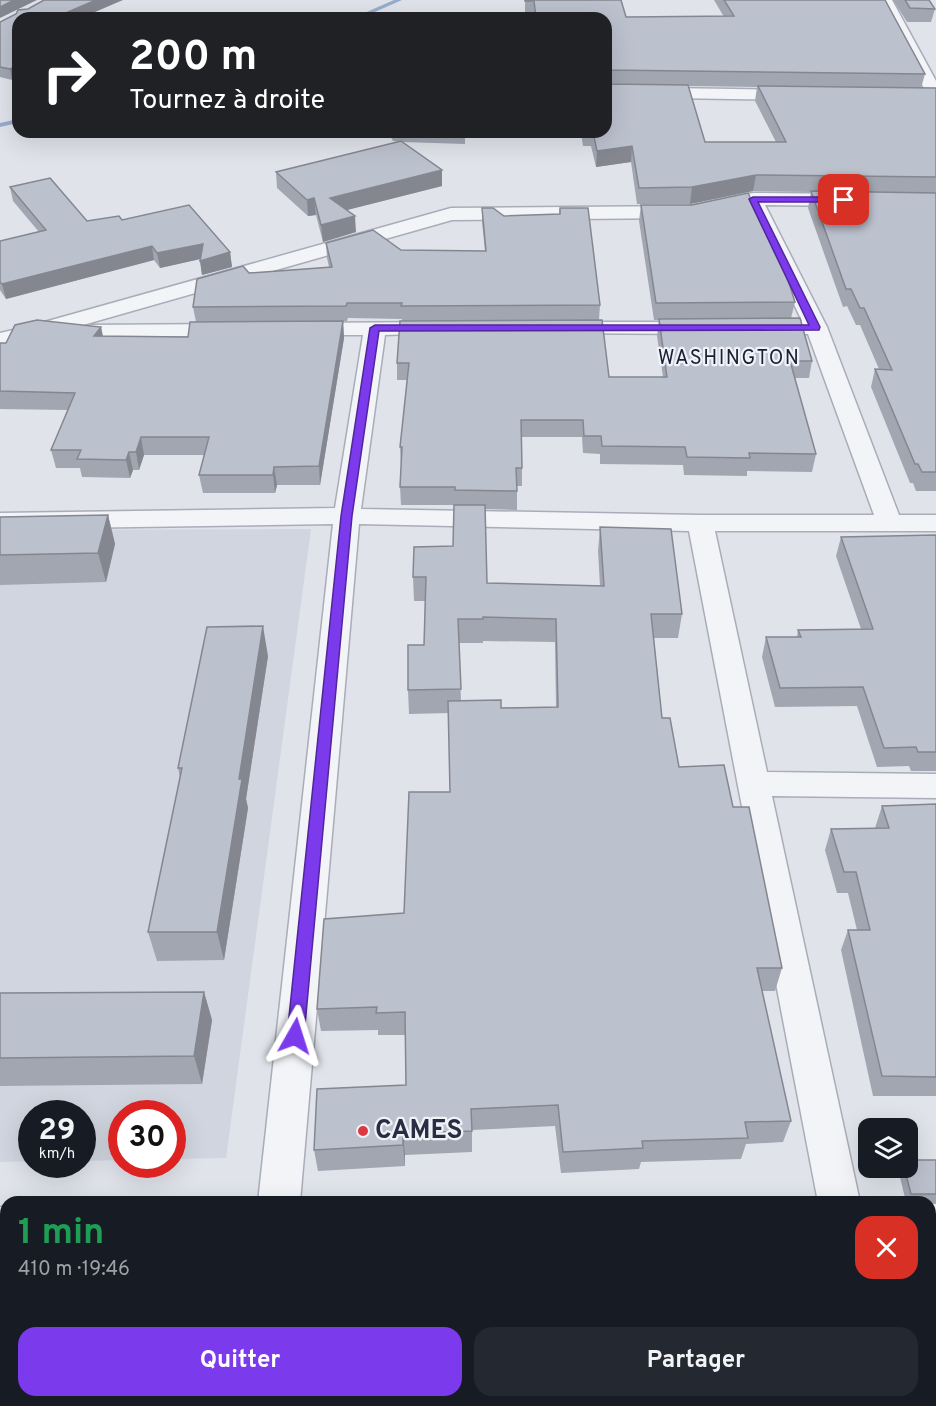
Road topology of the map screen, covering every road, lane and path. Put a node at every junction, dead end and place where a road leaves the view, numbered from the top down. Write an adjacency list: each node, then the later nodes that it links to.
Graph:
1 (885, 0): 5 (street)
2 (612, 92): 3 (street)
3 (818, 95)
4 (912, 96): 5 (street)
5 (936, 96)
6 (753, 199): 7 (street); 8 (street); 16 (street)
7 (867, 200)
8 (816, 327): 13 (street); 20 (street)
9 (375, 328): 10 (street); 15 (street); 18 (street)
10 (458, 328)
11 (542, 328): 12 (street)
12 (720, 328)
13 (744, 328)
14 (257, 329): 16 (street)
15 (281, 329)
16 (33, 332): 17 (street)
17 (0, 339)
18 (347, 516): 19 (street); 21 (street); 25 (street)
19 (0, 521)
20 (889, 522): 21 (street); 22 (street)
21 (700, 523): 23 (street)
22 (936, 523)
23 (753, 784): 24 (street); 26 (street)
24 (936, 786)
25 (280, 1196)
26 (838, 1196)

